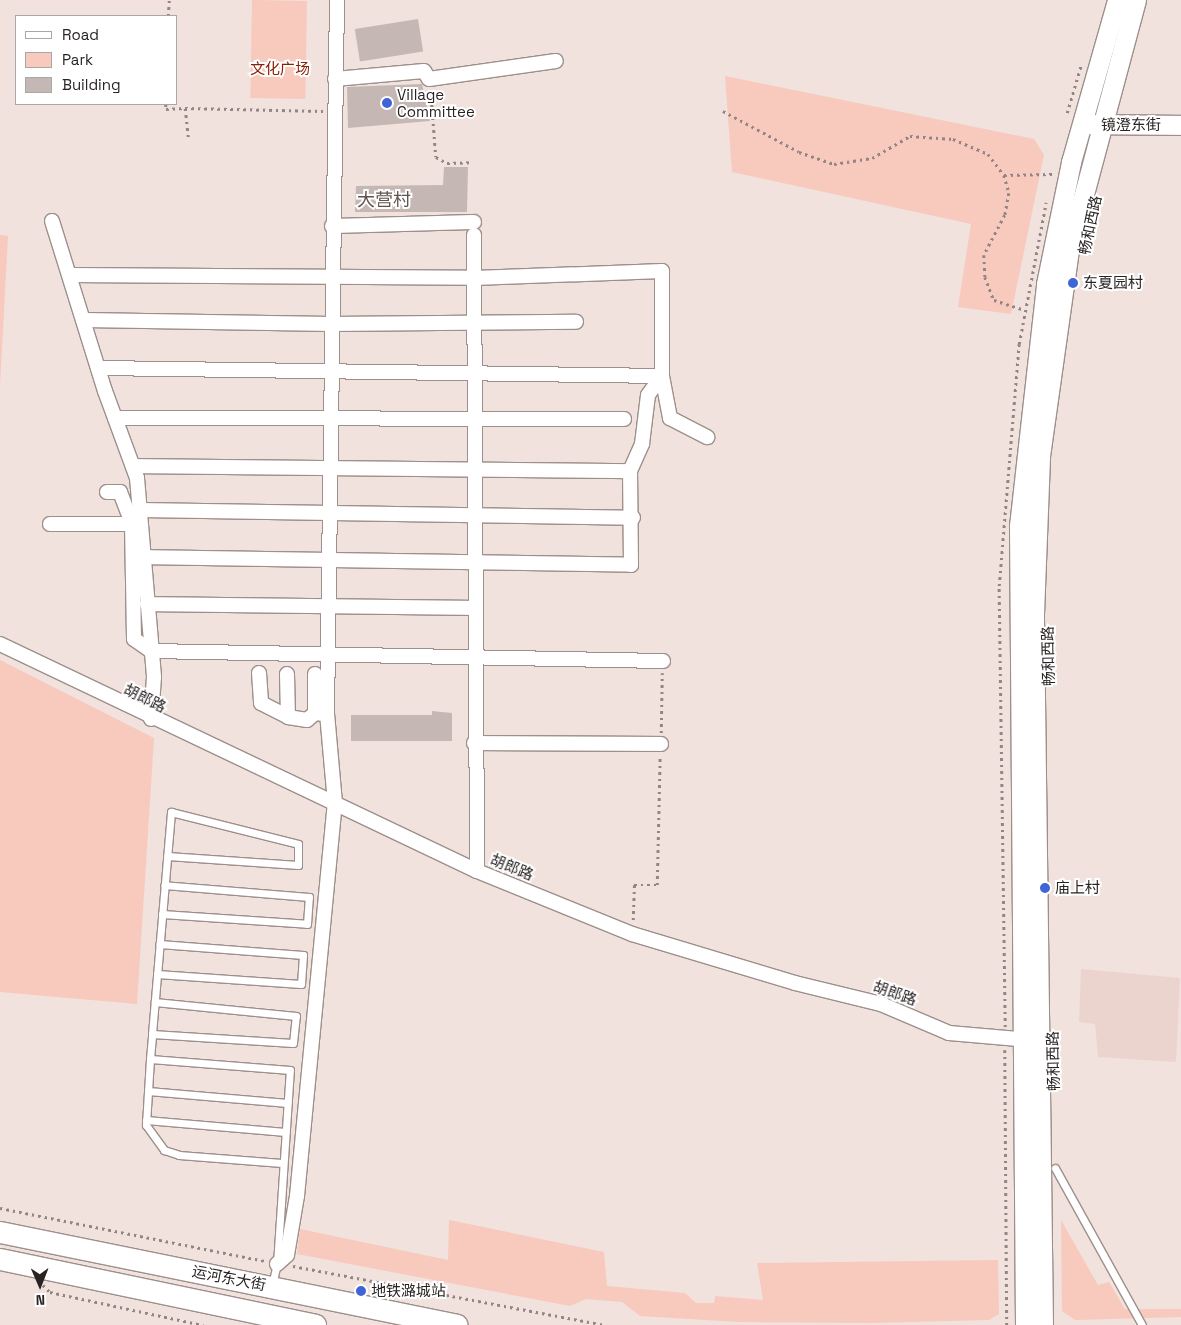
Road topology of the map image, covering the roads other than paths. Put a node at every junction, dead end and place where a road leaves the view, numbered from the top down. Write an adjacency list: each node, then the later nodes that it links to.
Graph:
1 (337, 0): 5 (street)
2 (1117, 0): 6 (main road, 畅和西路)
3 (1136, 0): 6 (main road, 畅和西路)
4 (556, 61): 5 (street)
5 (335, 79): 9 (street)
6 (1090, 124): 7 (main road, 镜澄东街); 65 (main road, 畅和西路)
7 (1181, 125)
8 (52, 220): 10 (street)
9 (332, 226): 11 (street); 12 (street)
10 (70, 275): 11 (street); 13 (street)
11 (332, 275): 12 (street); 16 (street)
12 (474, 278): 14 (street); 20 (street)
13 (84, 320): 16 (street); 17 (street)
14 (474, 320): 15 (street); 16 (street); 19 (street)
15 (576, 322)
16 (331, 324): 18 (street)
17 (98, 368): 18 (street); 21 (street)
18 (331, 369): 19 (street); 22 (street)
19 (474, 371): 20 (street); 23 (street)
20 (662, 376): 25 (street); 29 (street)
21 (115, 418): 22 (street); 26 (street)
22 (330, 418): 23 (street); 27 (street)
23 (474, 419): 24 (street); 28 (street)
24 (624, 419)
25 (707, 437)
26 (132, 466): 27 (street); 31 (street)
27 (330, 468): 28 (street); 32 (street)
28 (474, 469): 29 (street); 33 (street)
29 (630, 471): 34 (street)
30 (107, 492): 36 (street)
31 (140, 510): 32 (street); 37 (street)
32 (329, 513): 33 (street); 38 (street)
33 (474, 515): 34 (street); 39 (street)
34 (633, 518): 39 (street)
35 (50, 524): 36 (street)
36 (132, 524): 44 (street)
37 (144, 557): 38 (street); 40 (street)
38 (329, 560): 39 (street); 41 (street)
39 (474, 563): 42 (street)
40 (148, 604): 41 (street); 44 (street)
41 (328, 606): 42 (street); 45 (street)
42 (474, 608): 46 (street)
43 (0, 644): 53 (street, 胡郎路)
44 (151, 651): 45 (street); 53 (street)
45 (328, 657): 46 (street); 51 (street)
46 (474, 659): 47 (street); 54 (street)
47 (663, 661)
48 (259, 673): 52 (street)
49 (287, 674): 52 (street)
50 (315, 674): 51 (street)
51 (321, 714): 52 (street); 56 (street)
52 (288, 717)
53 (151, 719): 56 (street, 胡郎路)
54 (474, 743): 55 (street); 58 (street)
55 (660, 744)
56 (335, 803): 58 (street, 胡郎路); 75 (street)
57 (167, 856): 57 (lane); 59 (lane)
58 (477, 871): 65 (street, 胡郎路)
59 (164, 885): 60 (lane); 60 (lane)
60 (162, 914): 61 (lane)
61 (160, 944): 62 (lane); 62 (lane)
62 (157, 974): 63 (lane)
63 (155, 1002): 64 (lane); 64 (lane)
64 (152, 1034): 66 (lane)
65 (1031, 1040): 79 (main road, 畅和西路); 80 (main road, 畅和西路)
66 (150, 1059): 67 (lane); 68 (lane)
67 (148, 1091): 68 (lane); 69 (lane)
68 (287, 1103): 70 (lane)
69 (146, 1120): 70 (lane); 71 (lane)
70 (285, 1132): 71 (lane)
71 (282, 1163): 75 (lane)
72 (1055, 1168): 81 (lane)
73 (0, 1232): 76 (main road, 运河东大街)
74 (0, 1259): 77 (main road, 运河东大街)
75 (276, 1264): 76 (lane)
76 (271, 1286): 78 (main road, 运河东大街)
77 (315, 1325)
78 (457, 1325)
79 (1025, 1325)
80 (1043, 1325)
81 (1142, 1325)

